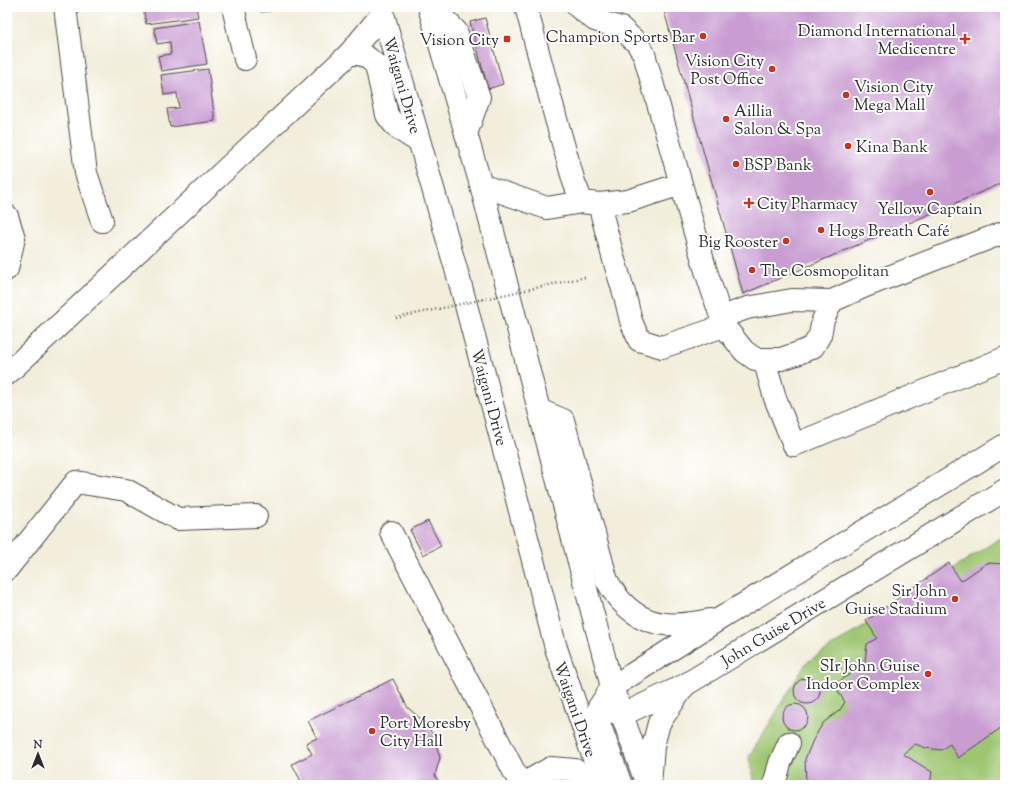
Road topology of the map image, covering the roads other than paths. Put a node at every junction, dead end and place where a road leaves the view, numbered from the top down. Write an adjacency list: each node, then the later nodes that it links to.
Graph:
1 (65, 7): 16 (main road)
2 (232, 7): 9 (main road)
3 (429, 7): 10 (main road)
4 (432, 7): 10 (main road)
5 (526, 7): 14 (main road)
6 (578, 7): 12 (main road)
7 (382, 10): 8 (main road); 11 (main road, Waigani Drive)
8 (348, 54): 11 (main road); 23 (main road)
9 (245, 59)
10 (466, 134): 13 (main road)
11 (419, 142): 31 (main road, Waigani Drive)
12 (681, 184): 14 (main road); 20 (main road)
13 (481, 185): 14 (main road); 24 (main road)
14 (590, 203): 20 (main road)
15 (7, 216): 18 (main road)
16 (102, 221)
17 (1005, 232): 19 (main road)
18 (7, 269)
19 (832, 301): 20 (main road); 21 (main road)
20 (723, 322): 21 (main road)
21 (764, 358): 22 (main road)
22 (1005, 358)
23 (7, 374)
24 (539, 410): 30 (main road); 33 (main road)
25 (1005, 445): 30 (main road)
26 (1005, 490): 32 (main road, John Guise Drive)
27 (256, 516): 29 (main road)
28 (391, 532): 37 (main road)
29 (7, 569)
30 (721, 618): 33 (main road)
31 (556, 648): 34 (main road); 39 (main road, Waigani Drive)
32 (685, 685): 35 (main road, John Guise Drive); 41 (main road)
33 (612, 687): 34 (main road); 35 (main road)
34 (599, 707): 35 (main road); 40 (main road)
35 (622, 715): 41 (main road)
36 (789, 743): 42 (main road)
37 (521, 785): 38 (main road)
38 (598, 785)
39 (602, 785)
40 (621, 785)
41 (649, 785)
42 (774, 785)

